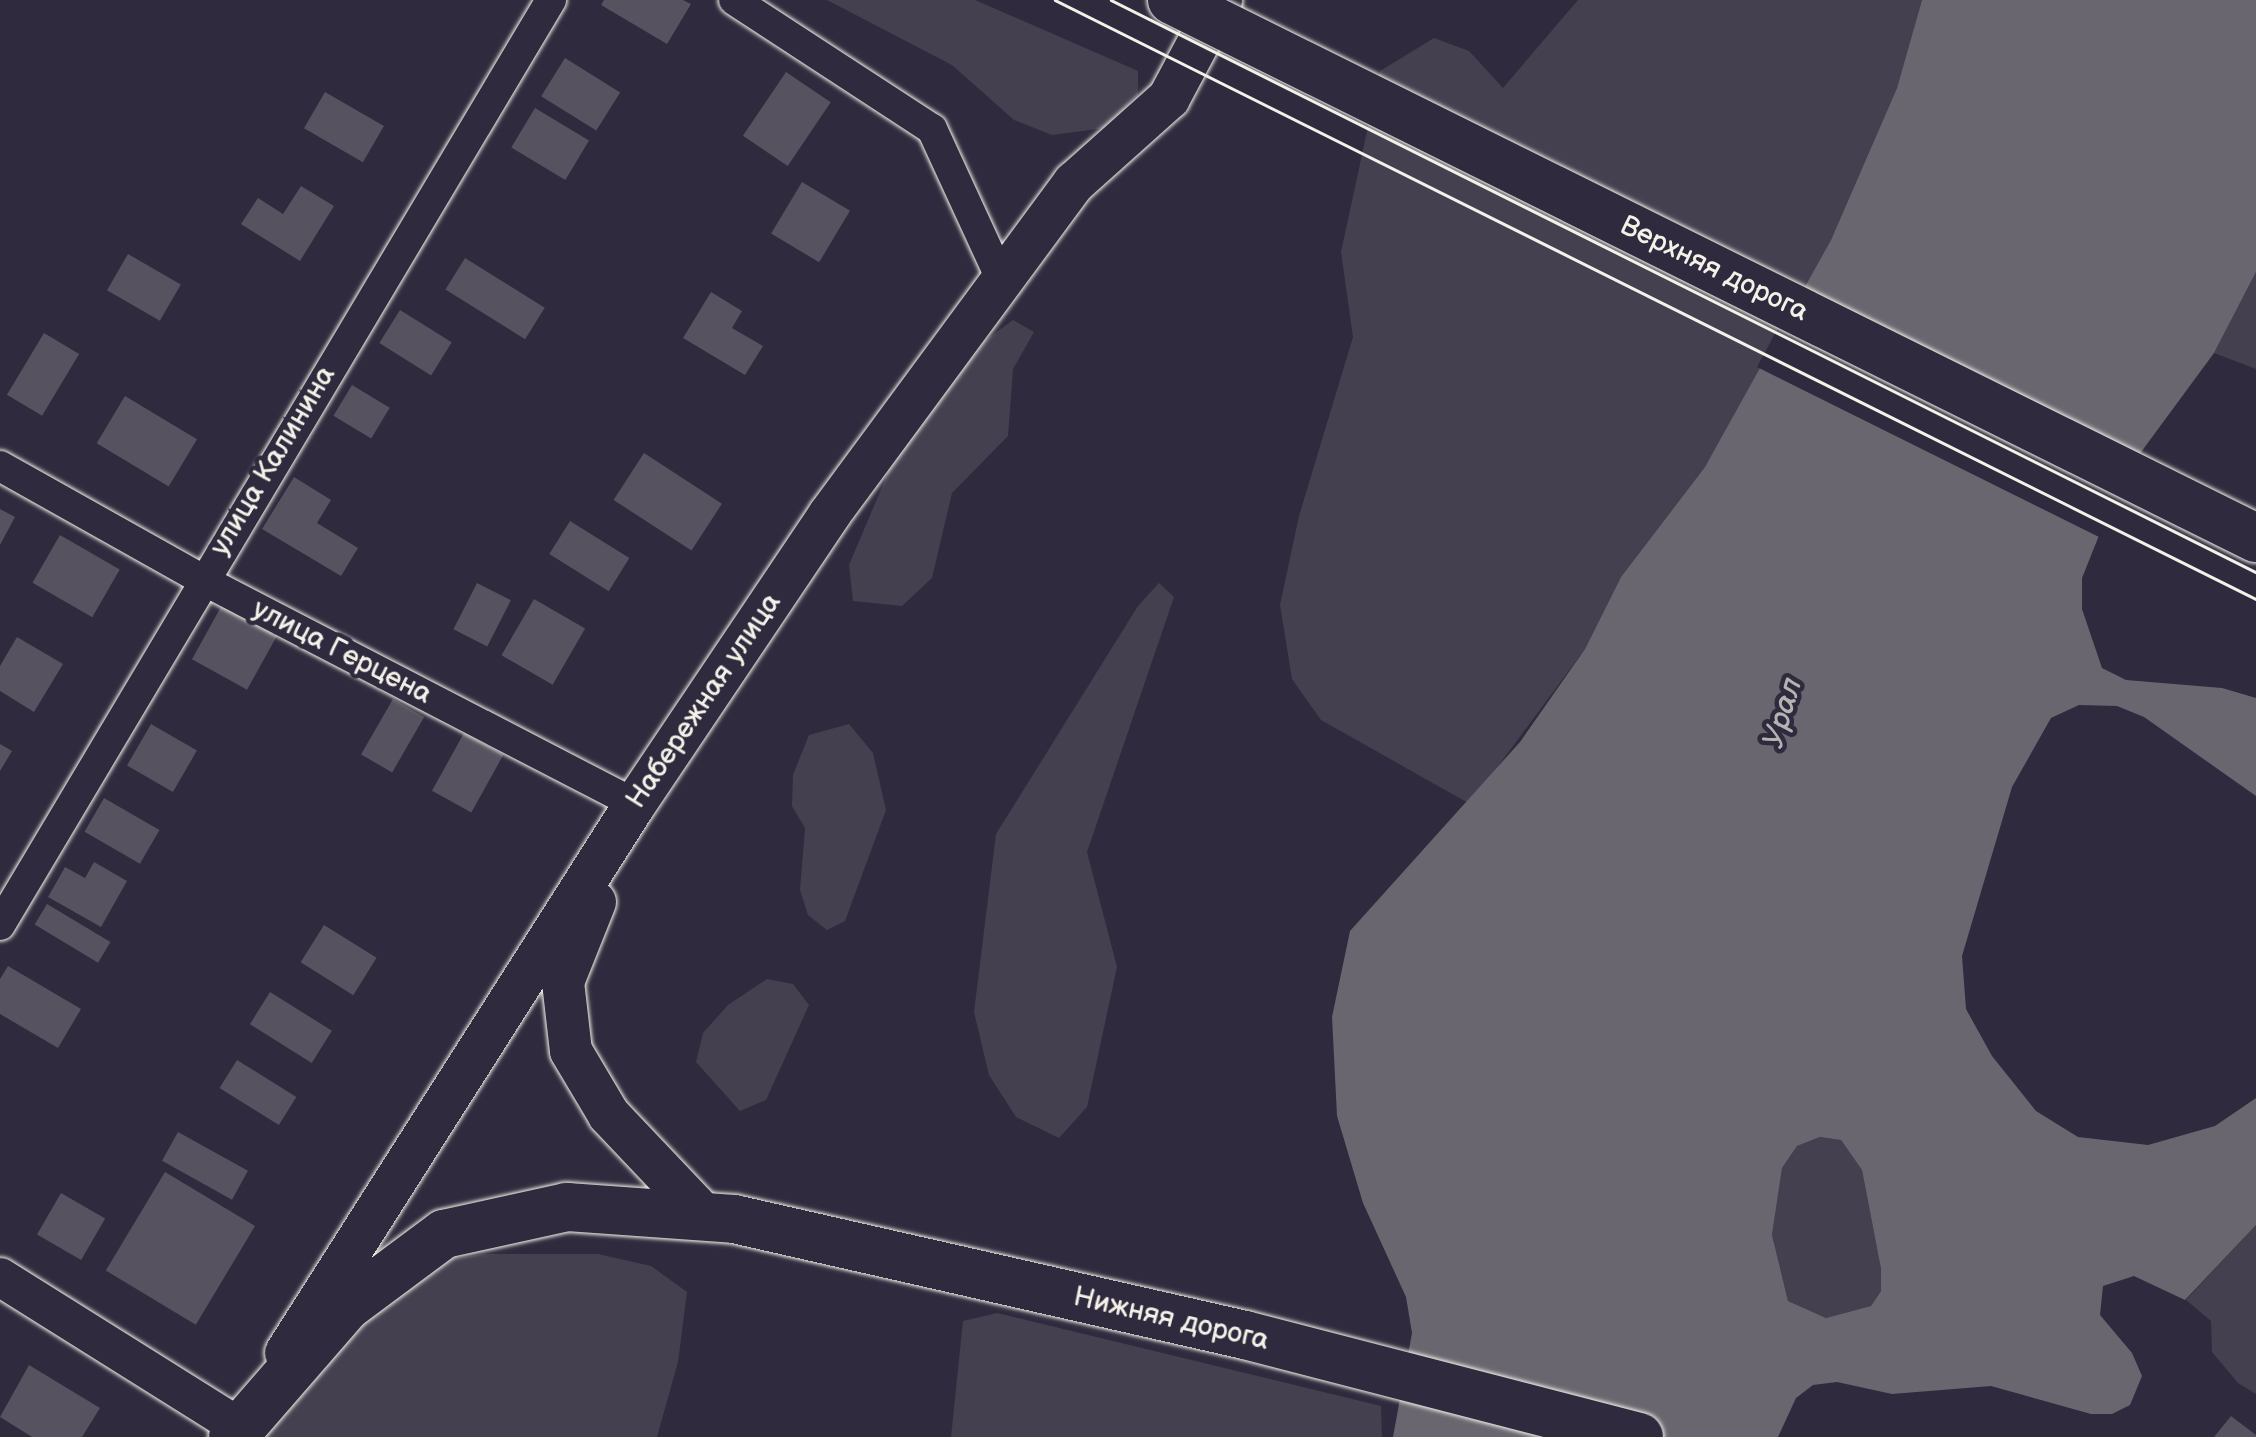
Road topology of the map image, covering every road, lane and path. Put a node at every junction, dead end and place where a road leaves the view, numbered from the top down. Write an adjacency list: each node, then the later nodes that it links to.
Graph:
1 (551, 0): 8 (street, улица Калинина)
2 (734, 0): 5 (street)
3 (1172, 0): 7 (main road, Верхняя дорога, bridge)
4 (1220, 0): 5 (main road, Набережная улица)
5 (1001, 279): 9 (main road, Набережная улица)
6 (0, 466): 8 (street, улица Герцена)
7 (2256, 538)
8 (201, 580): 9 (street, улица Герцена); 10 (street, улица Калинина)
9 (635, 804): 11 (main road); 13 (main road, Набережная улица)
10 (0, 925)
11 (701, 1212): 13 (main road, Нижняя дорога); 14 (main road, Нижняя дорога)
12 (0, 1276): 13 (street)
13 (236, 1432)
14 (1639, 1437)

